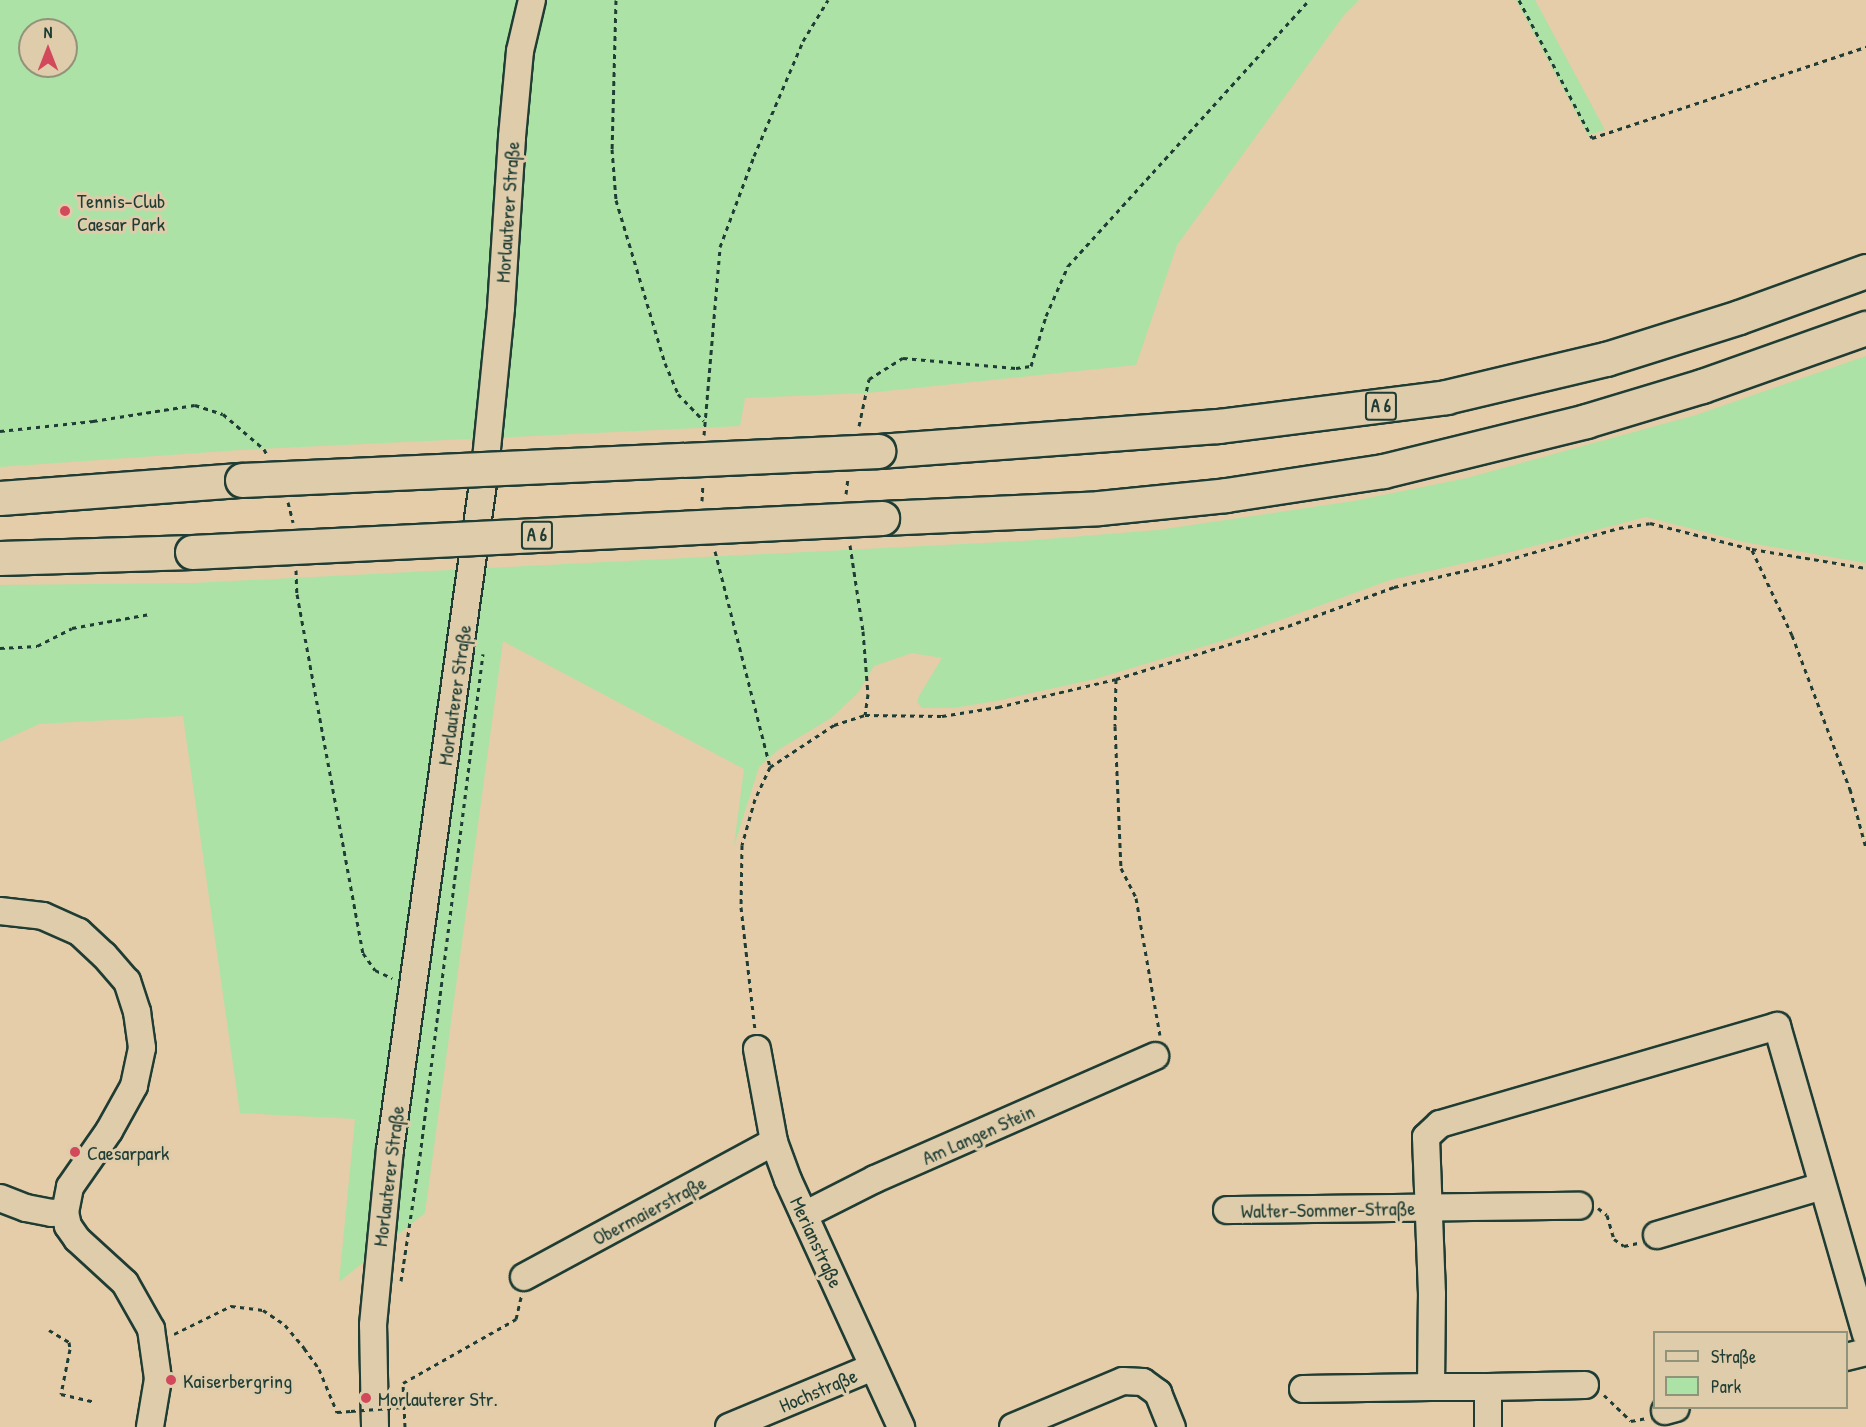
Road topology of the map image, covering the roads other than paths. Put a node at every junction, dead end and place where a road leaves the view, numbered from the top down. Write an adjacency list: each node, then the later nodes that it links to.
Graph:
1 (532, 0): 28 (street, Morlauterer Straße)
2 (1866, 271): 4 (highway, A 6, bridge)
3 (1866, 328): 5 (highway, A 6, bridge)
4 (0, 498)
5 (0, 558)
6 (0, 911): 15 (street)
7 (757, 1049): 9 (street, Merianstraße)
8 (1155, 1056): 16 (street, Am Langen Stein)
9 (774, 1142): 16 (street, Merianstraße); 18 (street, Obermaierstraße)
10 (1822, 1186): 13 (street, Walter-Sommer-Straße); 17 (street); 19 (street)
11 (0, 1198): 15 (street)
12 (1579, 1206): 13 (street, Walter-Sommer-Straße)
13 (1429, 1208): 14 (street, Walter-Sommer-Straße); 24 (street, Walter-Sommer-Straße)
14 (1227, 1210)
15 (65, 1212): 27 (street)
16 (804, 1215): 22 (street, Merianstraße)
17 (1657, 1235)
18 (524, 1277)
19 (1866, 1334)
20 (1866, 1352): 21 (street)
21 (1848, 1357)
22 (873, 1367): 29 (street, Hochstraße); 30 (street, Merianstraße)
23 (1585, 1386): 25 (street)
24 (1431, 1387): 25 (street); 26 (street)
25 (1488, 1387): 33 (street)
26 (1303, 1389)
27 (150, 1427)
28 (375, 1427)
29 (729, 1427)
30 (901, 1427)
31 (1012, 1427): 32 (street)
32 (1172, 1427)
33 (1488, 1427)

